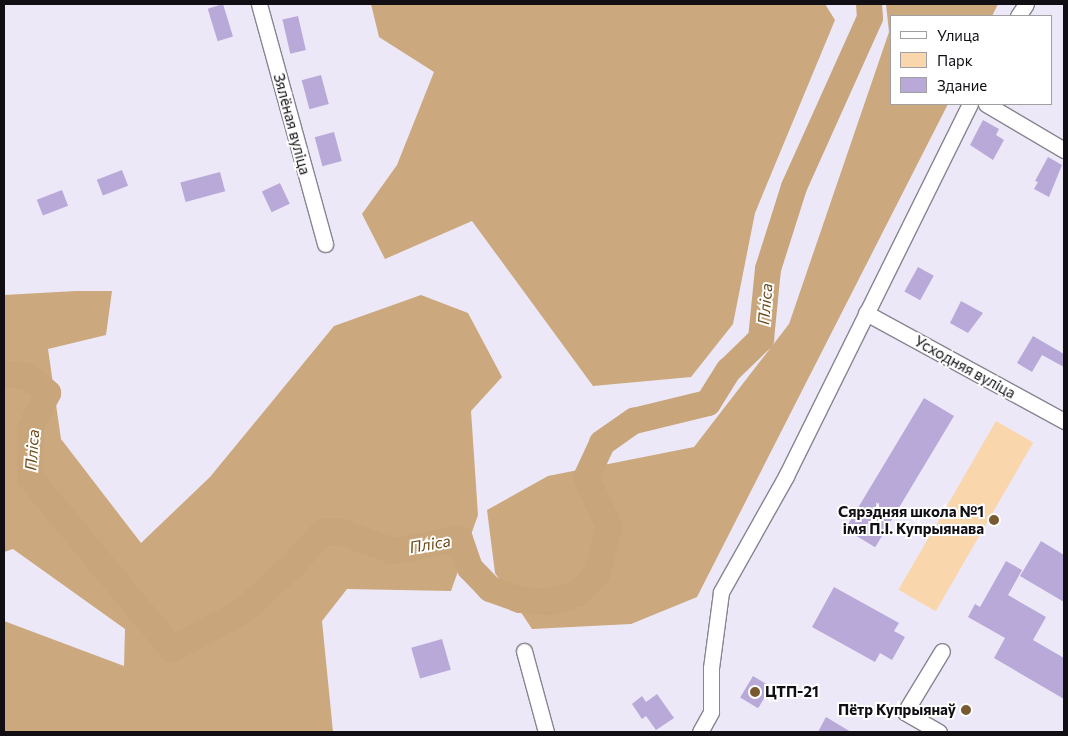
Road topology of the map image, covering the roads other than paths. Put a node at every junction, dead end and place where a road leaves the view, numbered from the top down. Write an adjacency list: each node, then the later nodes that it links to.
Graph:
1 (259, 4): 7 (street, Зялёная вуліца)
2 (1026, 4): 3 (street)
3 (1019, 15)
4 (970, 105): 8 (street)
5 (988, 105): 6 (street)
6 (1064, 150)
7 (325, 244)
8 (866, 313): 9 (street, Усходняя вуліца); 13 (street)
9 (1064, 422)
10 (524, 651): 12 (street)
11 (942, 651): 14 (street)
12 (546, 732)
13 (700, 732)
14 (939, 732)

